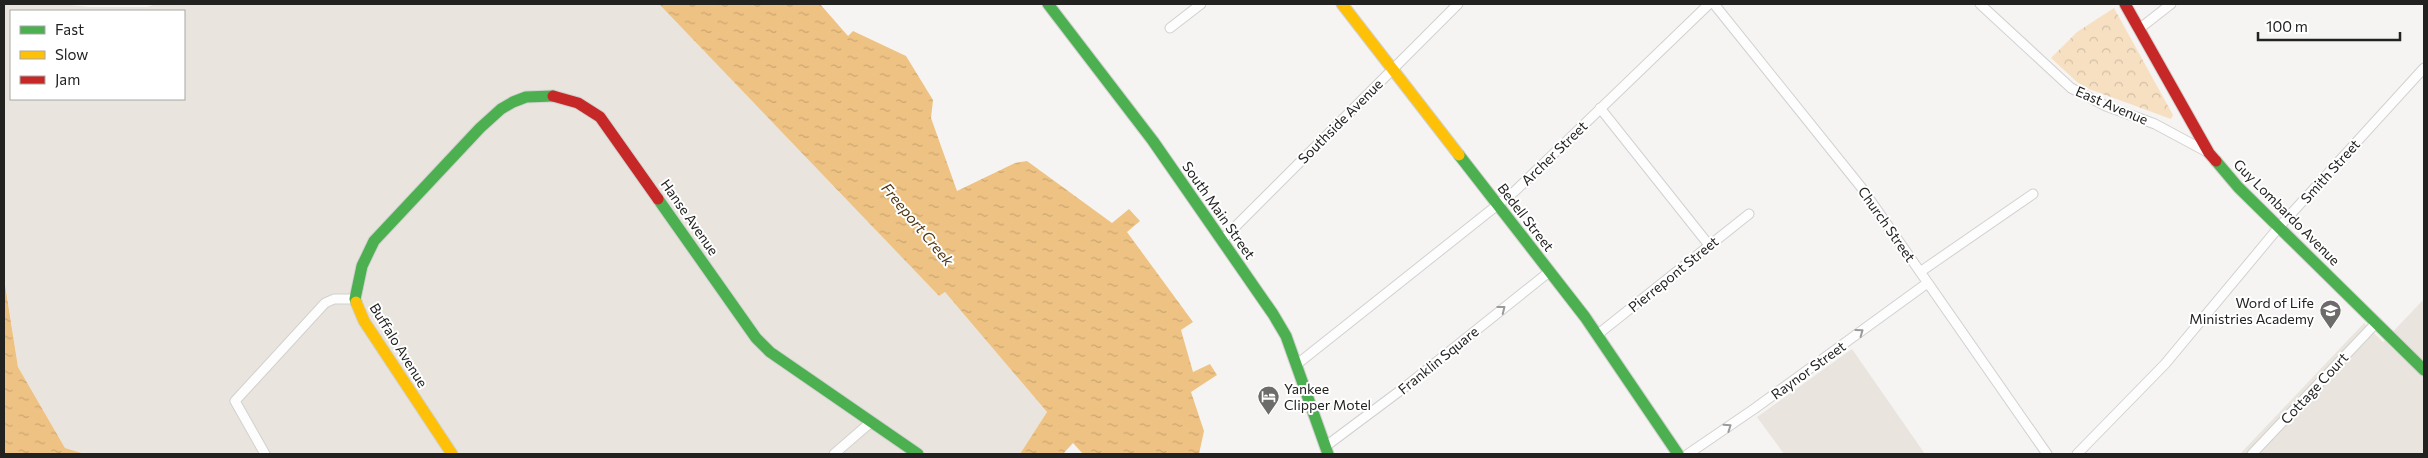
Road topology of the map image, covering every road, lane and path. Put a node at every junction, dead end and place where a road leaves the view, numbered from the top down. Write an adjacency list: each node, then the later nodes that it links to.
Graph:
1 (1048, 4): 21 (street, South Main Street)
2 (1201, 4): 10 (street)
3 (1342, 4): 13 (street, Bedell Street)
4 (1458, 4): 13 (street, Southside Avenue)
5 (1709, 4): 14 (street, Archer Street)
6 (1714, 4): 24 (street, Church Street)
7 (1980, 4): 15 (street, East Avenue)
8 (2125, 4): 11 (street, Guy Lombardo Avenue)
9 (2171, 4): 11 (street)
10 (1170, 28)
11 (2139, 29): 15 (street, Guy Lombardo Avenue)
12 (2424, 68): 20 (street, Smith Street)
13 (1392, 69): 18 (street, Bedell Street); 21 (street, Southside Avenue)
14 (1600, 108): 18 (street, Archer Street); 22 (street)
15 (2209, 153): 20 (street, Guy Lombardo Avenue)
16 (434, 178): 26 (street, Buffalo Avenue); 31 (street, Hanse Avenue)
17 (2033, 194): 24 (street)
18 (1497, 204): 23 (street, Bedell Street); 29 (street, Archer Street)
19 (1749, 214): 22 (street, Pierrepont Street)
20 (2279, 228): 27 (street, Guy Lombardo Avenue); 40 (street, Smith Street)
21 (1222, 240): 29 (street, South Main Street)
22 (1709, 245): 28 (street, Pierrepont Street)
23 (1549, 272): 28 (street, Bedell Street); 32 (street, Franklin Square, one-way to 23)
24 (1920, 272): 25 (street, Church Street)
25 (1926, 284): 38 (street, Raynor Street, one-way to 25); 39 (street, Church Street)
26 (355, 299): 33 (street); 34 (street, Buffalo Avenue)
27 (2376, 322): 30 (street, Guy Lombardo Avenue); 41 (street, Cottage Court)
28 (1597, 335): 37 (street, Bedell Street)
29 (1296, 365): 32 (street, South Main Street)
30 (2424, 370)
31 (871, 422): 35 (street); 36 (street, Hanse Avenue)
32 (1327, 450)
33 (266, 454)
34 (452, 454)
35 (834, 454)
36 (918, 454)
37 (1678, 454)
38 (1688, 454)
39 (2047, 454)
40 (2077, 454)
41 (2252, 454)

